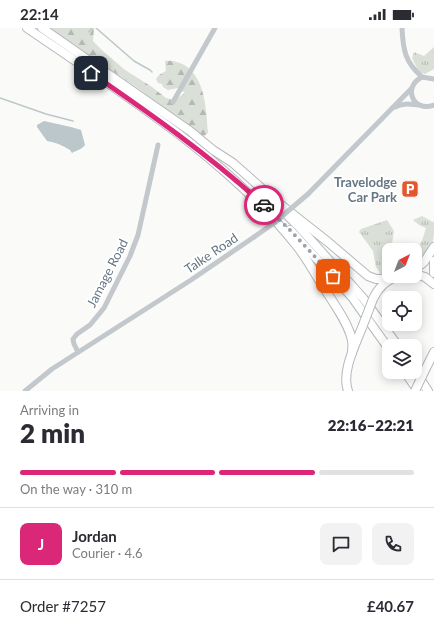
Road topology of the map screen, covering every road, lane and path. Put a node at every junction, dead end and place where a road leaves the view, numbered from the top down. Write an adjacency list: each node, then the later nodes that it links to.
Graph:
1 (27, 28): 17 (highway)
2 (42, 28): 16 (highway)
3 (215, 28): 11 (street)
4 (402, 28): 5 (street)
5 (413, 69): 7 (street); 9 (street)
6 (434, 73): 7 (street)
7 (424, 77): 8 (street); 9 (street)
8 (434, 79)
9 (414, 83): 10 (street, Talke Road)
10 (411, 89): 12 (street); 14 (street, Talke Road)
11 (173, 102)
12 (419, 105): 13 (street, Talke Road); 14 (street, Talke Road)
13 (434, 105)
14 (389, 110): 28 (street, Talke Road, bridge)
15 (158, 145): 28 (street, Jamage Road)
16 (213, 150): 23 (highway); 27 (highway)
17 (201, 152): 26 (highway); 30 (highway)
18 (434, 247): 20 (highway)
19 (434, 261): 21 (highway)
20 (422, 264)
21 (434, 274)
22 (422, 276): 25 (highway)
23 (382, 279)
24 (386, 283): 30 (highway, bridge)
25 (434, 284)
26 (382, 339)
27 (393, 339)
28 (78, 352): 33 (street, Talke Road)
29 (434, 352): 35 (highway, bridge)
30 (352, 353): 34 (highway)
31 (410, 379): 35 (highway)
32 (420, 379): 36 (highway)
33 (25, 391)
34 (348, 391)
35 (416, 391)
36 (428, 391)

